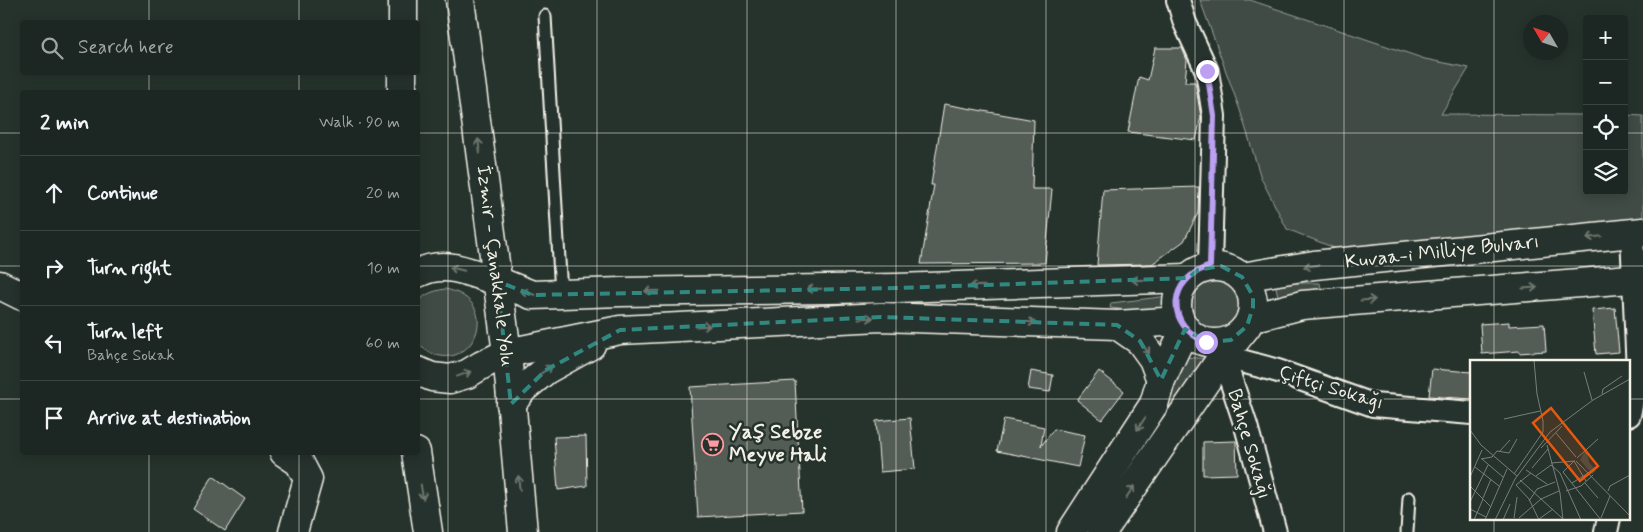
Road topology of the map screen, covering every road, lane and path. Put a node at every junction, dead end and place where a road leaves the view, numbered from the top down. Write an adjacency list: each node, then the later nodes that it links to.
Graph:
1 (403, 0): 5 (main road)
2 (460, 0): 13 (main road, İzmir - Çanakkale Yolu, one-way to 2)
3 (1178, 0): 9 (street)
4 (545, 16): 15 (lane)
5 (403, 20)
6 (402, 75): 7 (main road)
7 (402, 90)
8 (1638, 232): 11 (main road, Kuvaa-i Milliye Bulvarı, one-way to 11); 12 (street)
9 (1199, 272): 11 (main road); 15 (main road, one-way to 15); 18 (main road)
10 (420, 273): 13 (main road, one-way to 10)
11 (1242, 277): 19 (main road)
12 (1639, 279): 19 (main road, Kuvaa-i Milliye Bulvarı, one-way to 12); 26 (street)
13 (497, 281): 15 (main road, one-way to 13); 21 (main road, İzmir - Çanakkale Yolu)
14 (0, 285): 16 (main road)
15 (561, 294)
16 (20, 295)
17 (1118, 325): 18 (main road); 20 (main road, one-way to 17); 24 (main road, one-way to 24)
18 (1183, 325): 19 (main road); 24 (main road)
19 (1246, 325): 22 (main road)
20 (620, 330): 21 (main road); 25 (main road, one-way to 20)
21 (507, 353): 23 (main road, one-way to 21); 25 (main road, İzmir - Çanakkale Yolu)
22 (1223, 356): 27 (street, Çiftçi Sokağı); 37 (main road, one-way to 22); 38 (street, Bahçe Sokağı)
23 (420, 372)
24 (1161, 380): 36 (main road, one-way to 36)
25 (511, 404): 35 (main road, İzmir - Çanakkale Yolu, one-way to 25)
26 (1630, 410)
27 (1470, 413)
28 (1630, 425): 29 (street)
29 (1643, 425)
30 (289, 455): 33 (main road)
31 (416, 455): 34 (main road, one-way to 34)
32 (1409, 498): 39 (lane)
33 (292, 532)
34 (428, 532)
35 (523, 532)
36 (1071, 532)
37 (1102, 532)
38 (1275, 532)
39 (1407, 532)

